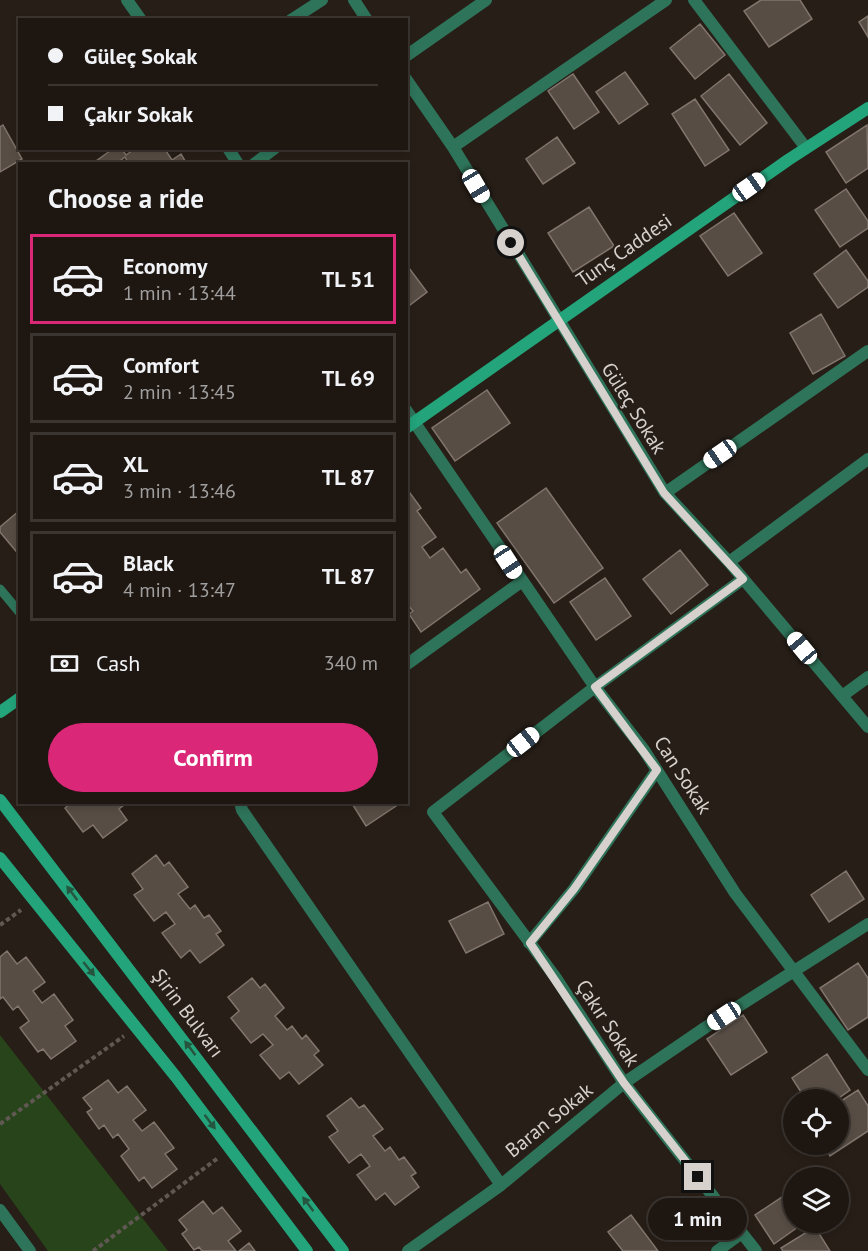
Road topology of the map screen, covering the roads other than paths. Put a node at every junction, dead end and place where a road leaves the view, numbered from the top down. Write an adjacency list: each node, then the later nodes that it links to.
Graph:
1 (127, 0): 7 (street)
2 (322, 0): 8 (street)
3 (354, 0): 9 (street)
4 (486, 0): 10 (street)
5 (666, 0): 13 (street)
6 (694, 0): 14 (street)
7 (140, 18)
8 (294, 18)
9 (366, 18)
10 (408, 55)
11 (408, 82): 13 (street, Güleç Sokak)
12 (868, 108): 14 (main road, Tunç Caddesi)
13 (453, 147): 17 (street, Güleç Sokak)
14 (806, 148): 17 (main road, Tunç Caddesi)
15 (272, 150): 16 (street)
16 (257, 162)
17 (557, 320): 19 (main road, Tunç Caddesi); 21 (street, Güleç Sokak)
18 (868, 351): 21 (street)
19 (411, 425): 24 (street, Can Sokak)
20 (868, 459): 22 (street)
21 (664, 493): 22 (street, Güleç Sokak)
22 (729, 562): 23 (street, Güleç Sokak)
23 (743, 579): 29 (street); 30 (street, Güleç Sokak)
24 (521, 582): 27 (street); 29 (street, Can Sokak)
25 (0, 590): 26 (lane)
26 (18, 611)
27 (408, 664)
28 (868, 678): 30 (street)
29 (595, 687): 34 (street, Can Sokak); 39 (street, Çakır Sokak)
30 (842, 696): 33 (street, Güleç Sokak)
31 (18, 699): 32 (main road)
32 (0, 712)
33 (868, 727)
34 (657, 770): 39 (street); 40 (street, Can Sokak)
35 (0, 800): 48 (main road, Şirin Bulvarı, one-way to 35)
36 (240, 804): 43 (street)
37 (0, 858): 47 (main road, one-way to 47)
38 (868, 924): 40 (street, Baran Sokak)
39 (530, 943): 42 (street, Çakır Sokak)
40 (793, 972): 41 (street, Can Sokak); 42 (street, Baran Sokak)
41 (868, 1070)
42 (624, 1083): 43 (street, Baran Sokak); 45 (street, Çakır Sokak)
43 (501, 1185): 49 (street, Baran Sokak)
44 (0, 1210): 46 (street)
45 (742, 1233): 50 (street); 51 (street, Çakır Sokak)
46 (30, 1251)
47 (307, 1251)
48 (343, 1251)
49 (408, 1251)
50 (717, 1251)
51 (756, 1251)

